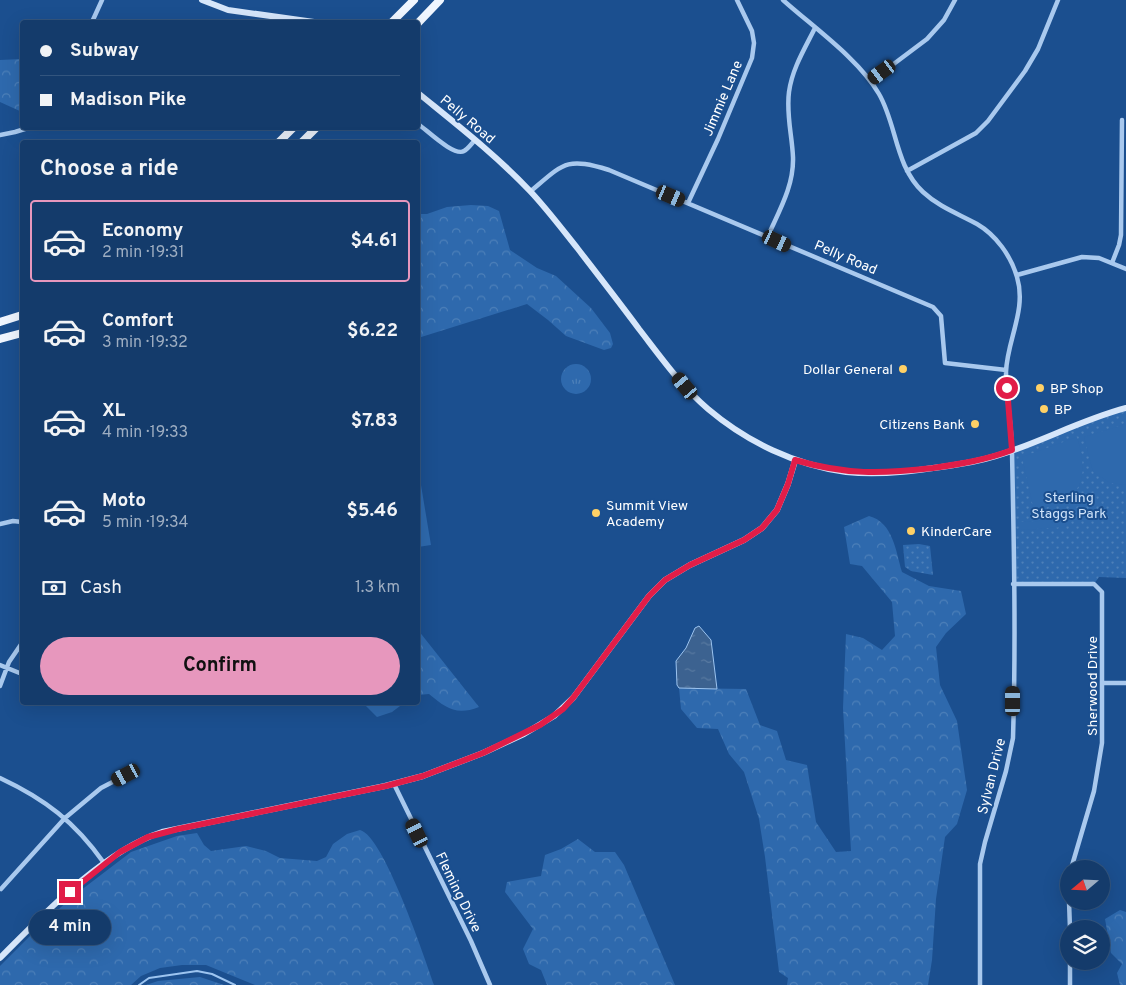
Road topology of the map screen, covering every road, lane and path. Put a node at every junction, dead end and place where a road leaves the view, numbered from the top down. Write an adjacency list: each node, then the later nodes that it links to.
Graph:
1 (102, 0): 9 (street)
2 (202, 0): 10 (street)
3 (414, 0): 11 (main road)
4 (440, 0): 12 (main road)
5 (737, 0): 27 (street, Jimmie Lane)
6 (783, 0): 13 (street)
7 (955, 0): 14 (street)
8 (1058, 0): 25 (street)
9 (93, 20)
10 (300, 20)
11 (394, 20)
12 (420, 21)
13 (815, 28): 14 (street); 28 (street)
14 (871, 81): 25 (street)
15 (420, 95): 24 (street, Pelly Road)
16 (1122, 120): 29 (street)
17 (420, 126): 24 (street)
18 (22, 130): 21 (street)
19 (291, 130): 22 (main road)
20 (314, 130): 23 (main road)
21 (0, 134)
22 (281, 140)
23 (304, 140)
24 (476, 140): 26 (street, Pelly Road)
25 (907, 171): 31 (street)
26 (530, 191): 27 (street, Pelly Road); 39 (street)
27 (688, 203): 28 (street, Pelly Road)
28 (768, 236): 36 (street, Pelly Road)
29 (1112, 262): 30 (street); 31 (street)
30 (1126, 268)
31 (1017, 275): 36 (street, Sylvan Drive)
32 (20, 316): 33 (main road)
33 (0, 322)
34 (20, 333): 35 (main road)
35 (0, 339)
36 (1006, 370): 38 (street, Sylvan Drive)
37 (1126, 408): 38 (street)
38 (1012, 450): 39 (street); 42 (street, Sylvan Drive)
39 (795, 460): 52 (street)
40 (20, 522): 41 (street)
41 (0, 524)
42 (1013, 584): 47 (street, Sherwood Drive); 60 (street, Sylvan Drive)
43 (20, 645): 45 (street)
44 (0, 665): 45 (street)
45 (7, 668): 46 (street); 49 (street)
46 (20, 673)
47 (1103, 683): 48 (street); 54 (street, Sherwood Drive)
48 (1126, 683)
49 (0, 686)
50 (126, 775): 53 (street)
51 (0, 778): 53 (street)
52 (394, 784): 55 (street); 59 (street, Fleming Drive)
53 (65, 818): 55 (street); 56 (street)
54 (1074, 860)
55 (104, 864): 57 (street)
56 (1, 889)
57 (0, 958)
58 (1070, 970): 61 (street)
59 (490, 985)
60 (980, 985)
61 (1070, 985)

